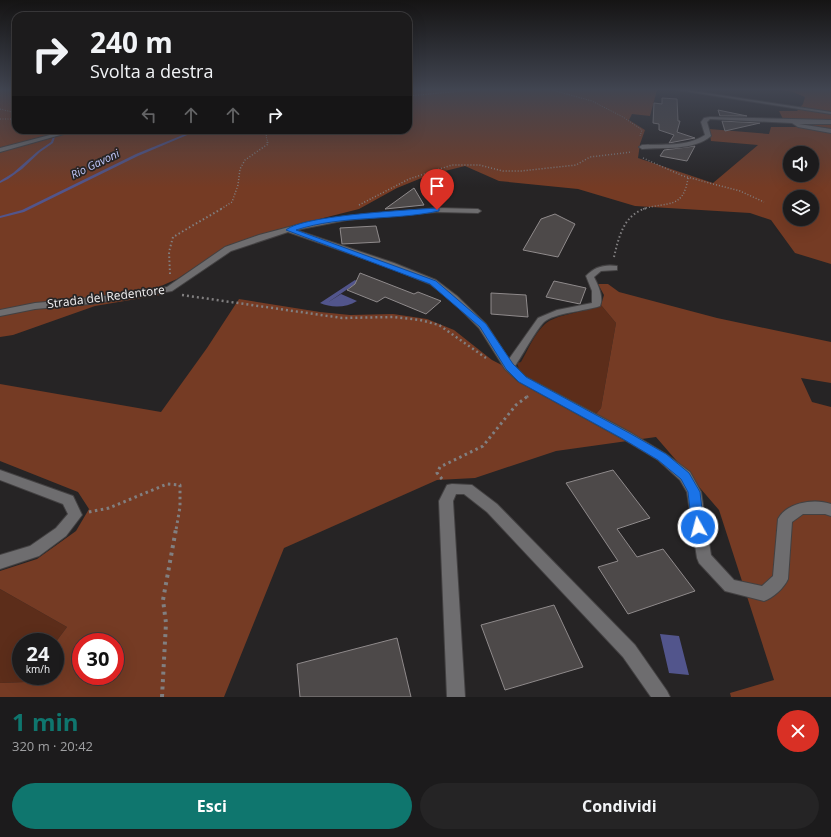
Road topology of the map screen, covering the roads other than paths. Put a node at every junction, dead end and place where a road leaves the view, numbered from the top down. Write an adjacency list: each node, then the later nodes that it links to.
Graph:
1 (704, 123): 5 (street)
2 (794, 123): 3 (street)
3 (831, 131)
4 (59, 134): 6 (street)
5 (642, 147)
6 (0, 150)
7 (478, 211): 8 (street, Strada del Redentore)
8 (289, 230): 10 (street, Strada del Redentore); 11 (street)
9 (614, 268): 11 (street)
10 (0, 313)
11 (509, 367): 13 (street)
12 (0, 475): 14 (street)
13 (831, 510)
14 (0, 562)
15 (456, 697): 16 (street)
16 (661, 697)

